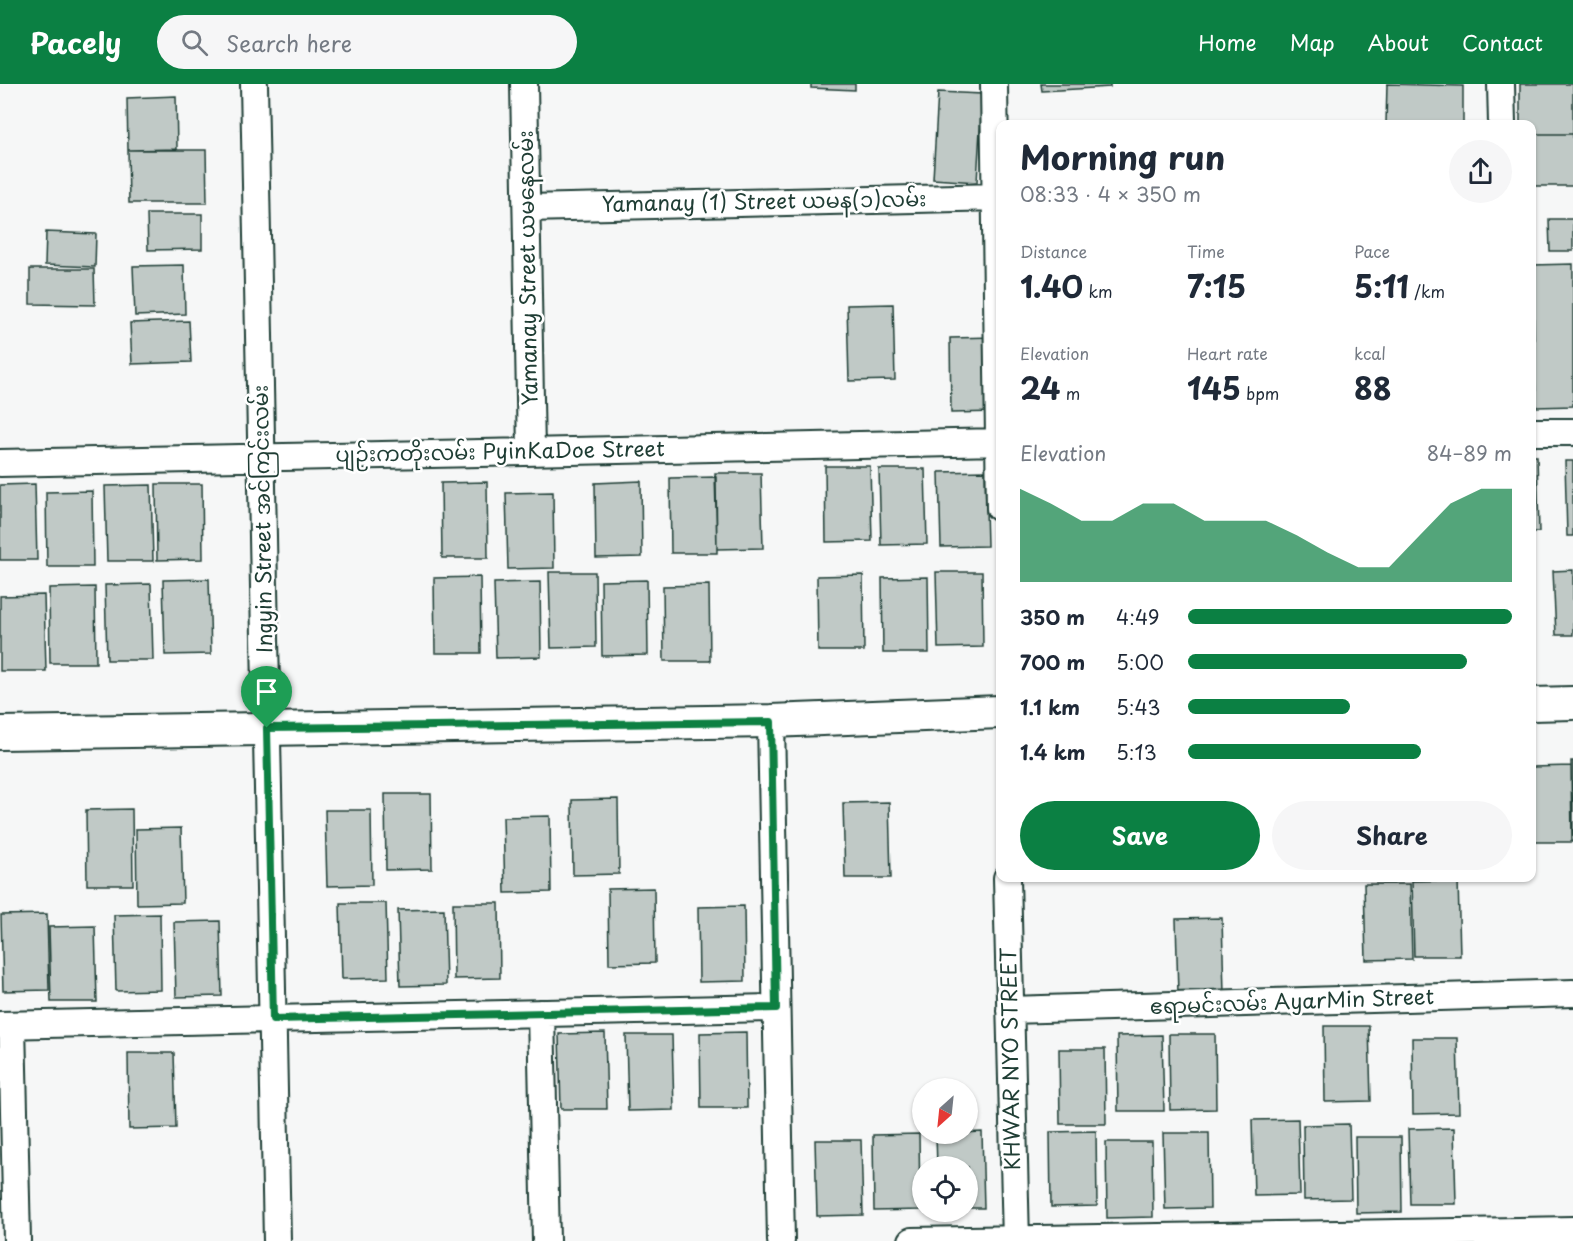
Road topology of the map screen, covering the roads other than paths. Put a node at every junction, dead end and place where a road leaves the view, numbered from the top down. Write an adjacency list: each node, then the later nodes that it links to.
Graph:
1 (254, 84): 13 (street, Ingyin Street အင်ကြင်းလမ်း)
2 (524, 84): 8 (street, Yamanay Street ယမနေလမ်း)
3 (994, 84): 6 (street)
4 (1501, 84): 5 (street)
5 (1502, 120)
6 (996, 140)
7 (996, 197): 8 (street, Yamanay (1) Street ယမန(၁)လမ်း)
8 (527, 208): 12 (street, Yamanay Street ယမနေလမ်း)
9 (1536, 432): 10 (street)
10 (1573, 432)
11 (996, 442): 12 (street, ပျဉ်းကတိုးလမ်း PyinKaDoe Street)
12 (531, 452): 13 (street, ပျဉ်းကတိုးလမ်း PyinKaDoe Street)
13 (262, 456): 14 (street, ပျဉ်းကတိုးလမ်း PyinKaDoe Street); 19 (street, Ingyin Street အင်ကြင်းလမ်း)
14 (0, 463)
15 (1573, 703): 16 (street)
16 (1536, 704)
17 (996, 712): 18 (street)
18 (771, 722): 19 (street); 23 (street)
19 (267, 728): 20 (street); 26 (street, Ingyin Street အင်ကြင်းလမ်း)
20 (0, 732)
21 (1007, 882): 24 (street, KHWAR NYO STREET)
22 (1573, 993): 24 (street, ဧရာမင်းလမ်း AyarMin Street)
23 (776, 1008): 25 (street); 35 (street)
24 (1010, 1010): 31 (street, KHWAR NYO STREET)
25 (541, 1013): 26 (street); 34 (street)
26 (273, 1019): 27 (street); 33 (street, Ingyin Street အင်ကြင်းလမ်း)
27 (6, 1025): 32 (street)
28 (1573, 1230): 29 (street)
29 (1523, 1235): 30 (street)
30 (1296, 1238): 31 (street)
31 (1016, 1240): 36 (street)
32 (17, 1241)
33 (277, 1241)
34 (546, 1241)
35 (781, 1241)
36 (912, 1241)

